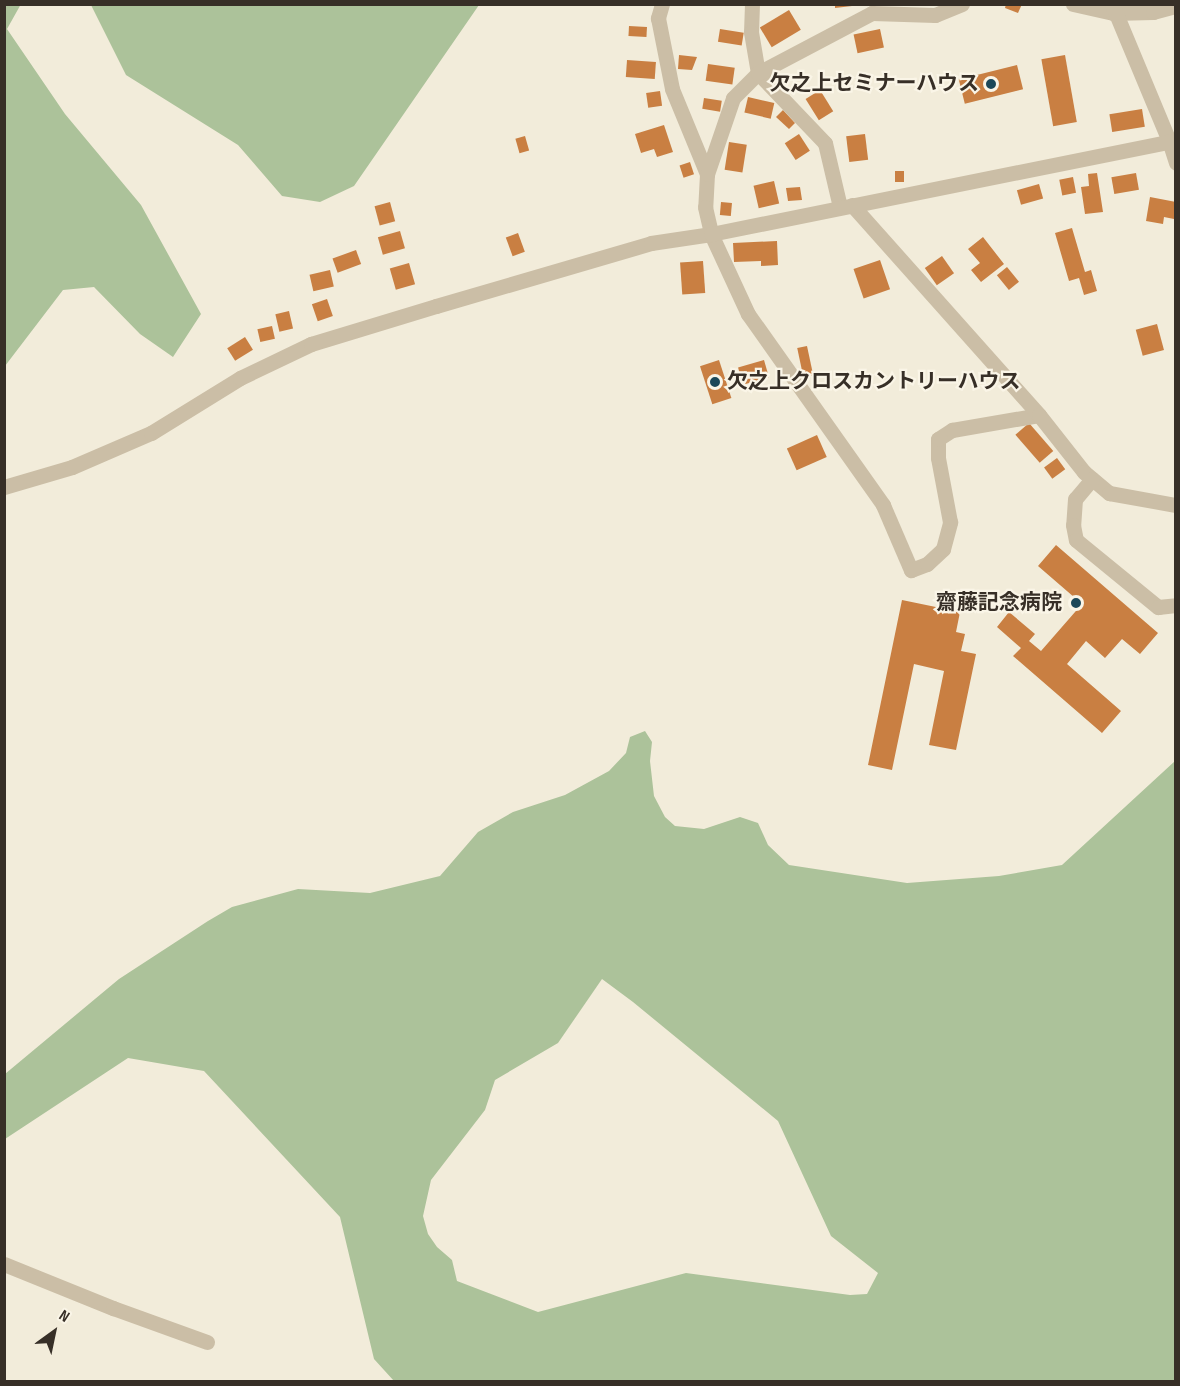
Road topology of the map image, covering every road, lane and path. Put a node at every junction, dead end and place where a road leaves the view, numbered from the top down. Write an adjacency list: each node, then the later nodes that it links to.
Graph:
1 (662, 4): 10 (street)
2 (752, 4): 7 (street)
3 (962, 4): 7 (street)
4 (1073, 4): 6 (street)
5 (1176, 6): 6 (street)
6 (1113, 9): 8 (street)
7 (758, 73): 10 (street); 11 (street)
8 (1172, 140): 9 (street); 11 (street)
9 (1176, 163)
10 (707, 174): 12 (street)
11 (846, 206): 12 (street); 13 (street)
12 (711, 234): 13 (street); 15 (street)
13 (1039, 415): 14 (street)
14 (1092, 479): 16 (street); 17 (street)
15 (4, 487)
16 (1176, 505)
17 (1176, 605)
18 (4, 1264): 19 (street)
19 (207, 1342)

